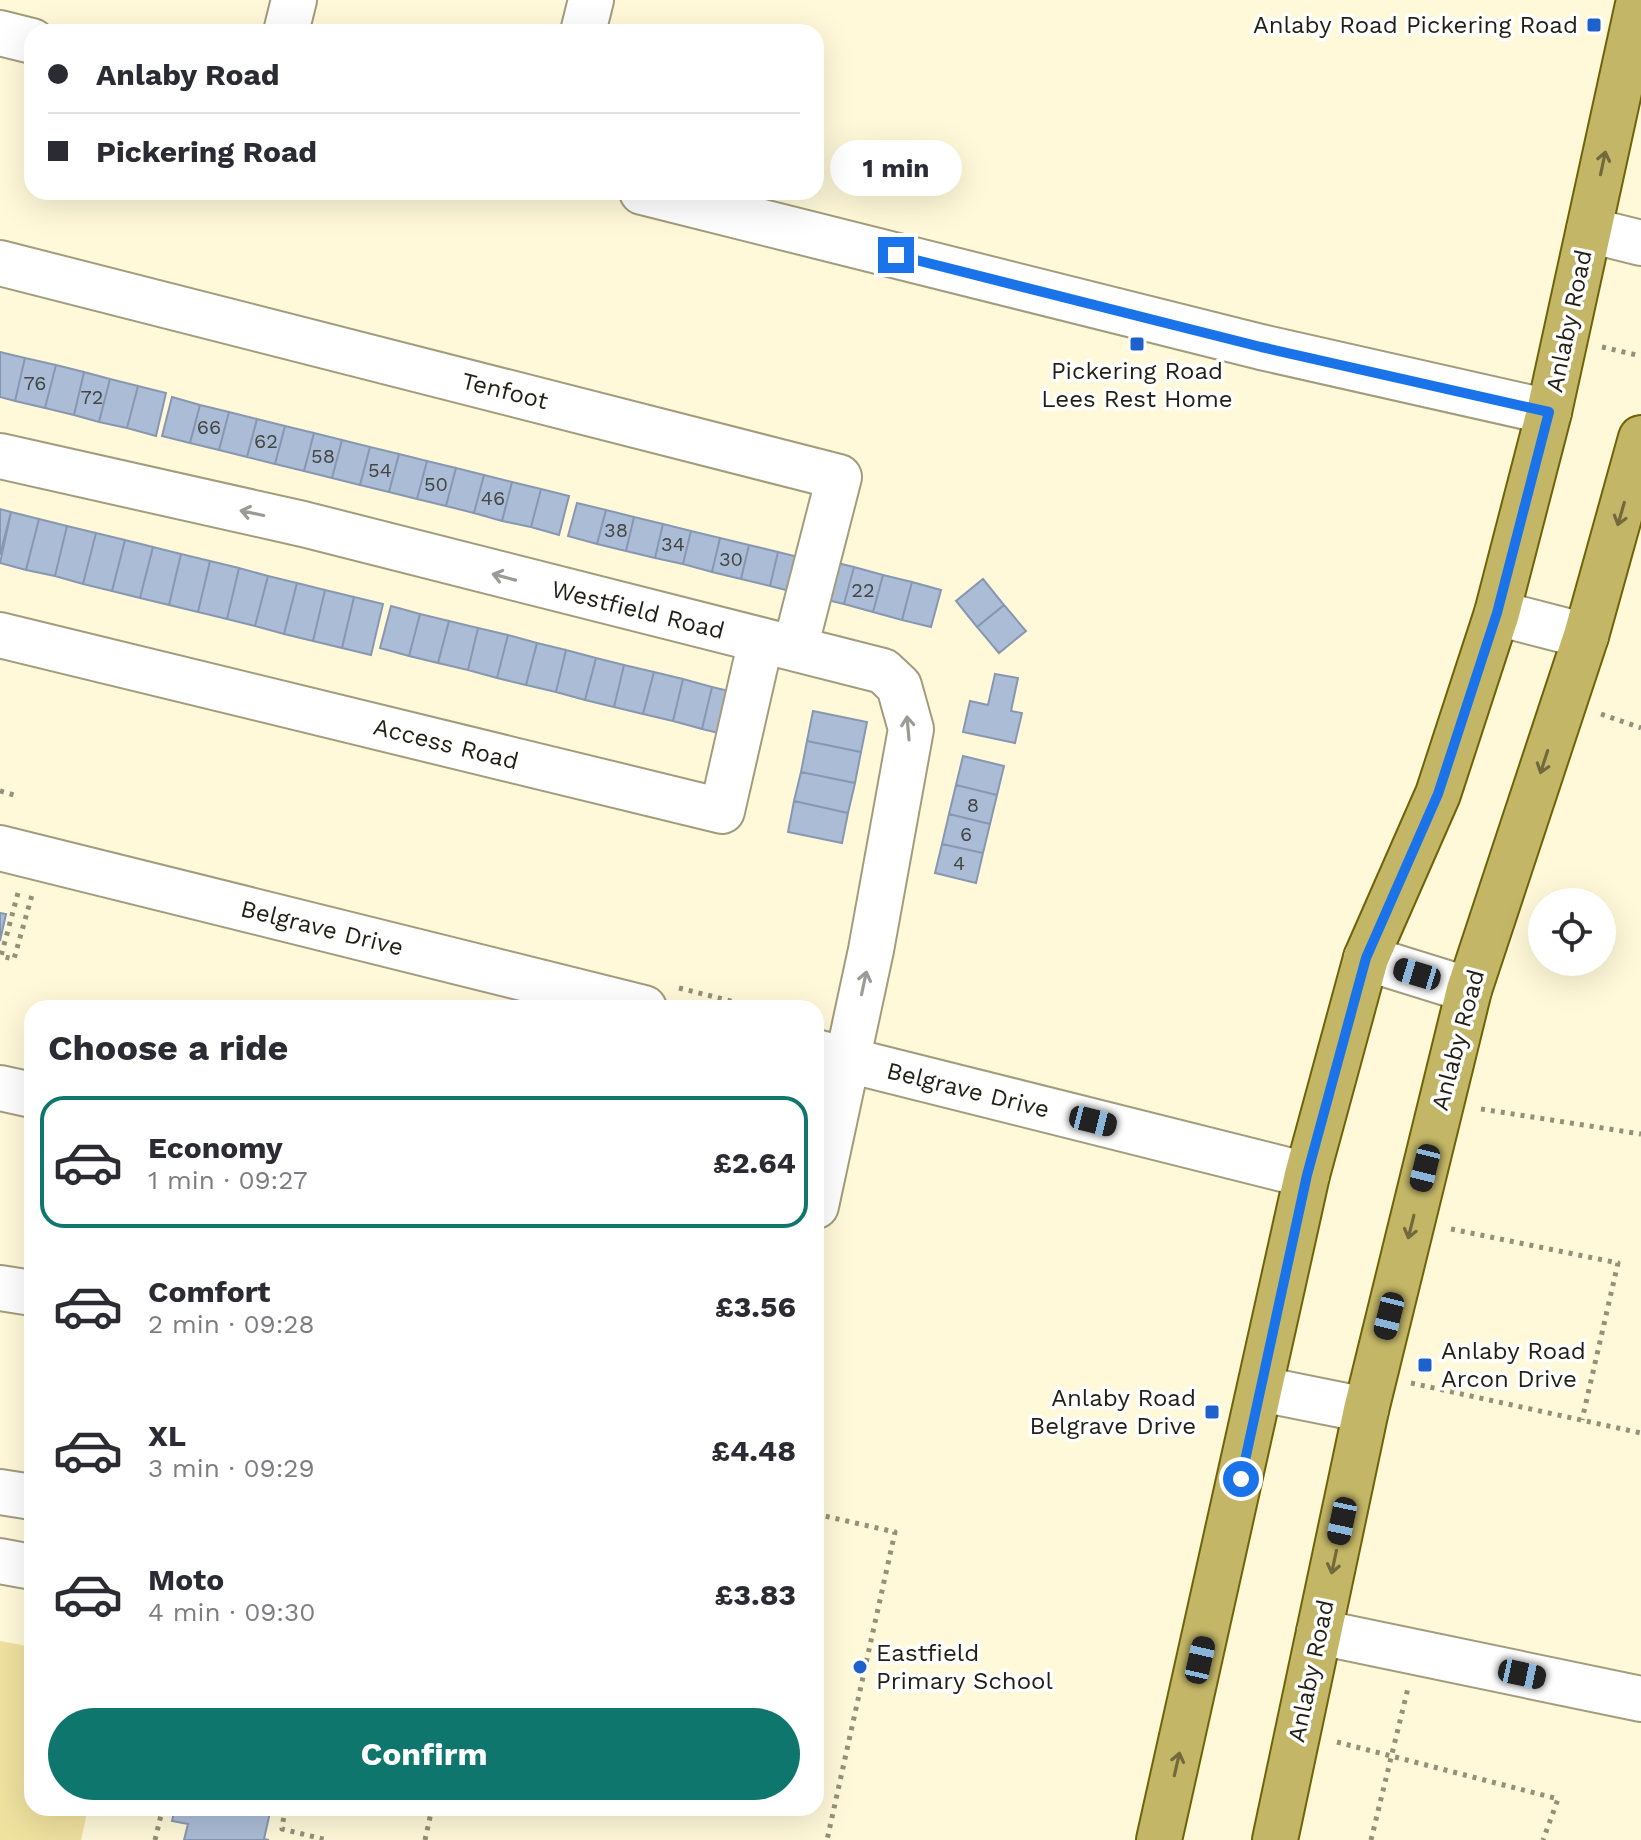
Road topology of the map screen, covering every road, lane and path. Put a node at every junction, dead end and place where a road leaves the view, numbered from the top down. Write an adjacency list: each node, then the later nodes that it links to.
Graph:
1 (294, 0): 4 (street)
2 (591, 0): 5 (street)
3 (1639, 0): 9 (main road, Anlaby Road, one-way to 3)
4 (288, 24)
5 (585, 24)
6 (0, 33): 7 (street)
7 (24, 39)
8 (674, 200): 12 (street)
9 (1589, 230): 10 (street); 12 (main road, Anlaby Road)
10 (1641, 243)
11 (0, 263): 18 (street, Tenfoot)
12 (1549, 412): 15 (main road, Anlaby Road)
13 (1641, 438): 17 (main road, Anlaby Road, one-way to 17)
14 (0, 456): 18 (street, Westfield Road, one-way to 14)
15 (1497, 613): 17 (street); 26 (main road, Anlaby Road)
16 (0, 635): 18 (street, Access Road)
17 (1586, 636): 27 (main road, Anlaby Road, one-way to 27)
18 (778, 644): 29 (street, Westfield Road, one-way to 18)
19 (1600, 713): 20 (path)
20 (1641, 728)
21 (0, 791): 22 (path)
22 (14, 795)
23 (0, 848): 28 (street, Belgrave Drive)
24 (20, 886): 25 (path)
25 (34, 890)
26 (1366, 958): 27 (street); 35 (main road, Anlaby Road)
27 (1469, 990): 41 (main road, Anlaby Road, one-way to 41)
28 (612, 1000)
29 (832, 1056): 33 (street, Westfield Road); 35 (street, Belgrave Drive)
30 (0, 1088): 31 (street)
31 (24, 1093)
32 (1476, 1108): 34 (path)
33 (824, 1131)
34 (1641, 1134)
35 (1307, 1175): 40 (main road, Anlaby Road)
36 (1445, 1244): 42 (path)
37 (0, 1288): 38 (street)
38 (24, 1292)
39 (1418, 1368): 41 (path)
40 (1261, 1389): 41 (street); 61 (main road, Anlaby Road, one-way to 40)
41 (1385, 1390): 42 (path); 49 (main road, Anlaby Road, one-way to 49)
42 (1582, 1420): 43 (path)
43 (1641, 1433)
44 (0, 1492): 45 (street)
45 (24, 1496)
46 (824, 1516): 60 (path)
47 (0, 1561): 48 (street)
48 (24, 1566)
49 (1319, 1632): 50 (street); 62 (main road, Anlaby Road)
50 (1417, 1652): 51 (street); 53 (path)
51 (1641, 1699)
52 (1332, 1741): 53 (path)
53 (1390, 1759): 63 (path); 64 (path)
54 (161, 1816): 57 (path)
55 (284, 1816): 58 (path)
56 (430, 1816): 59 (path)
57 (155, 1840)
58 (327, 1840)
59 (425, 1840)
60 (827, 1840)
61 (1159, 1840)
62 (1275, 1840)
63 (1371, 1840)
64 (1543, 1840)

